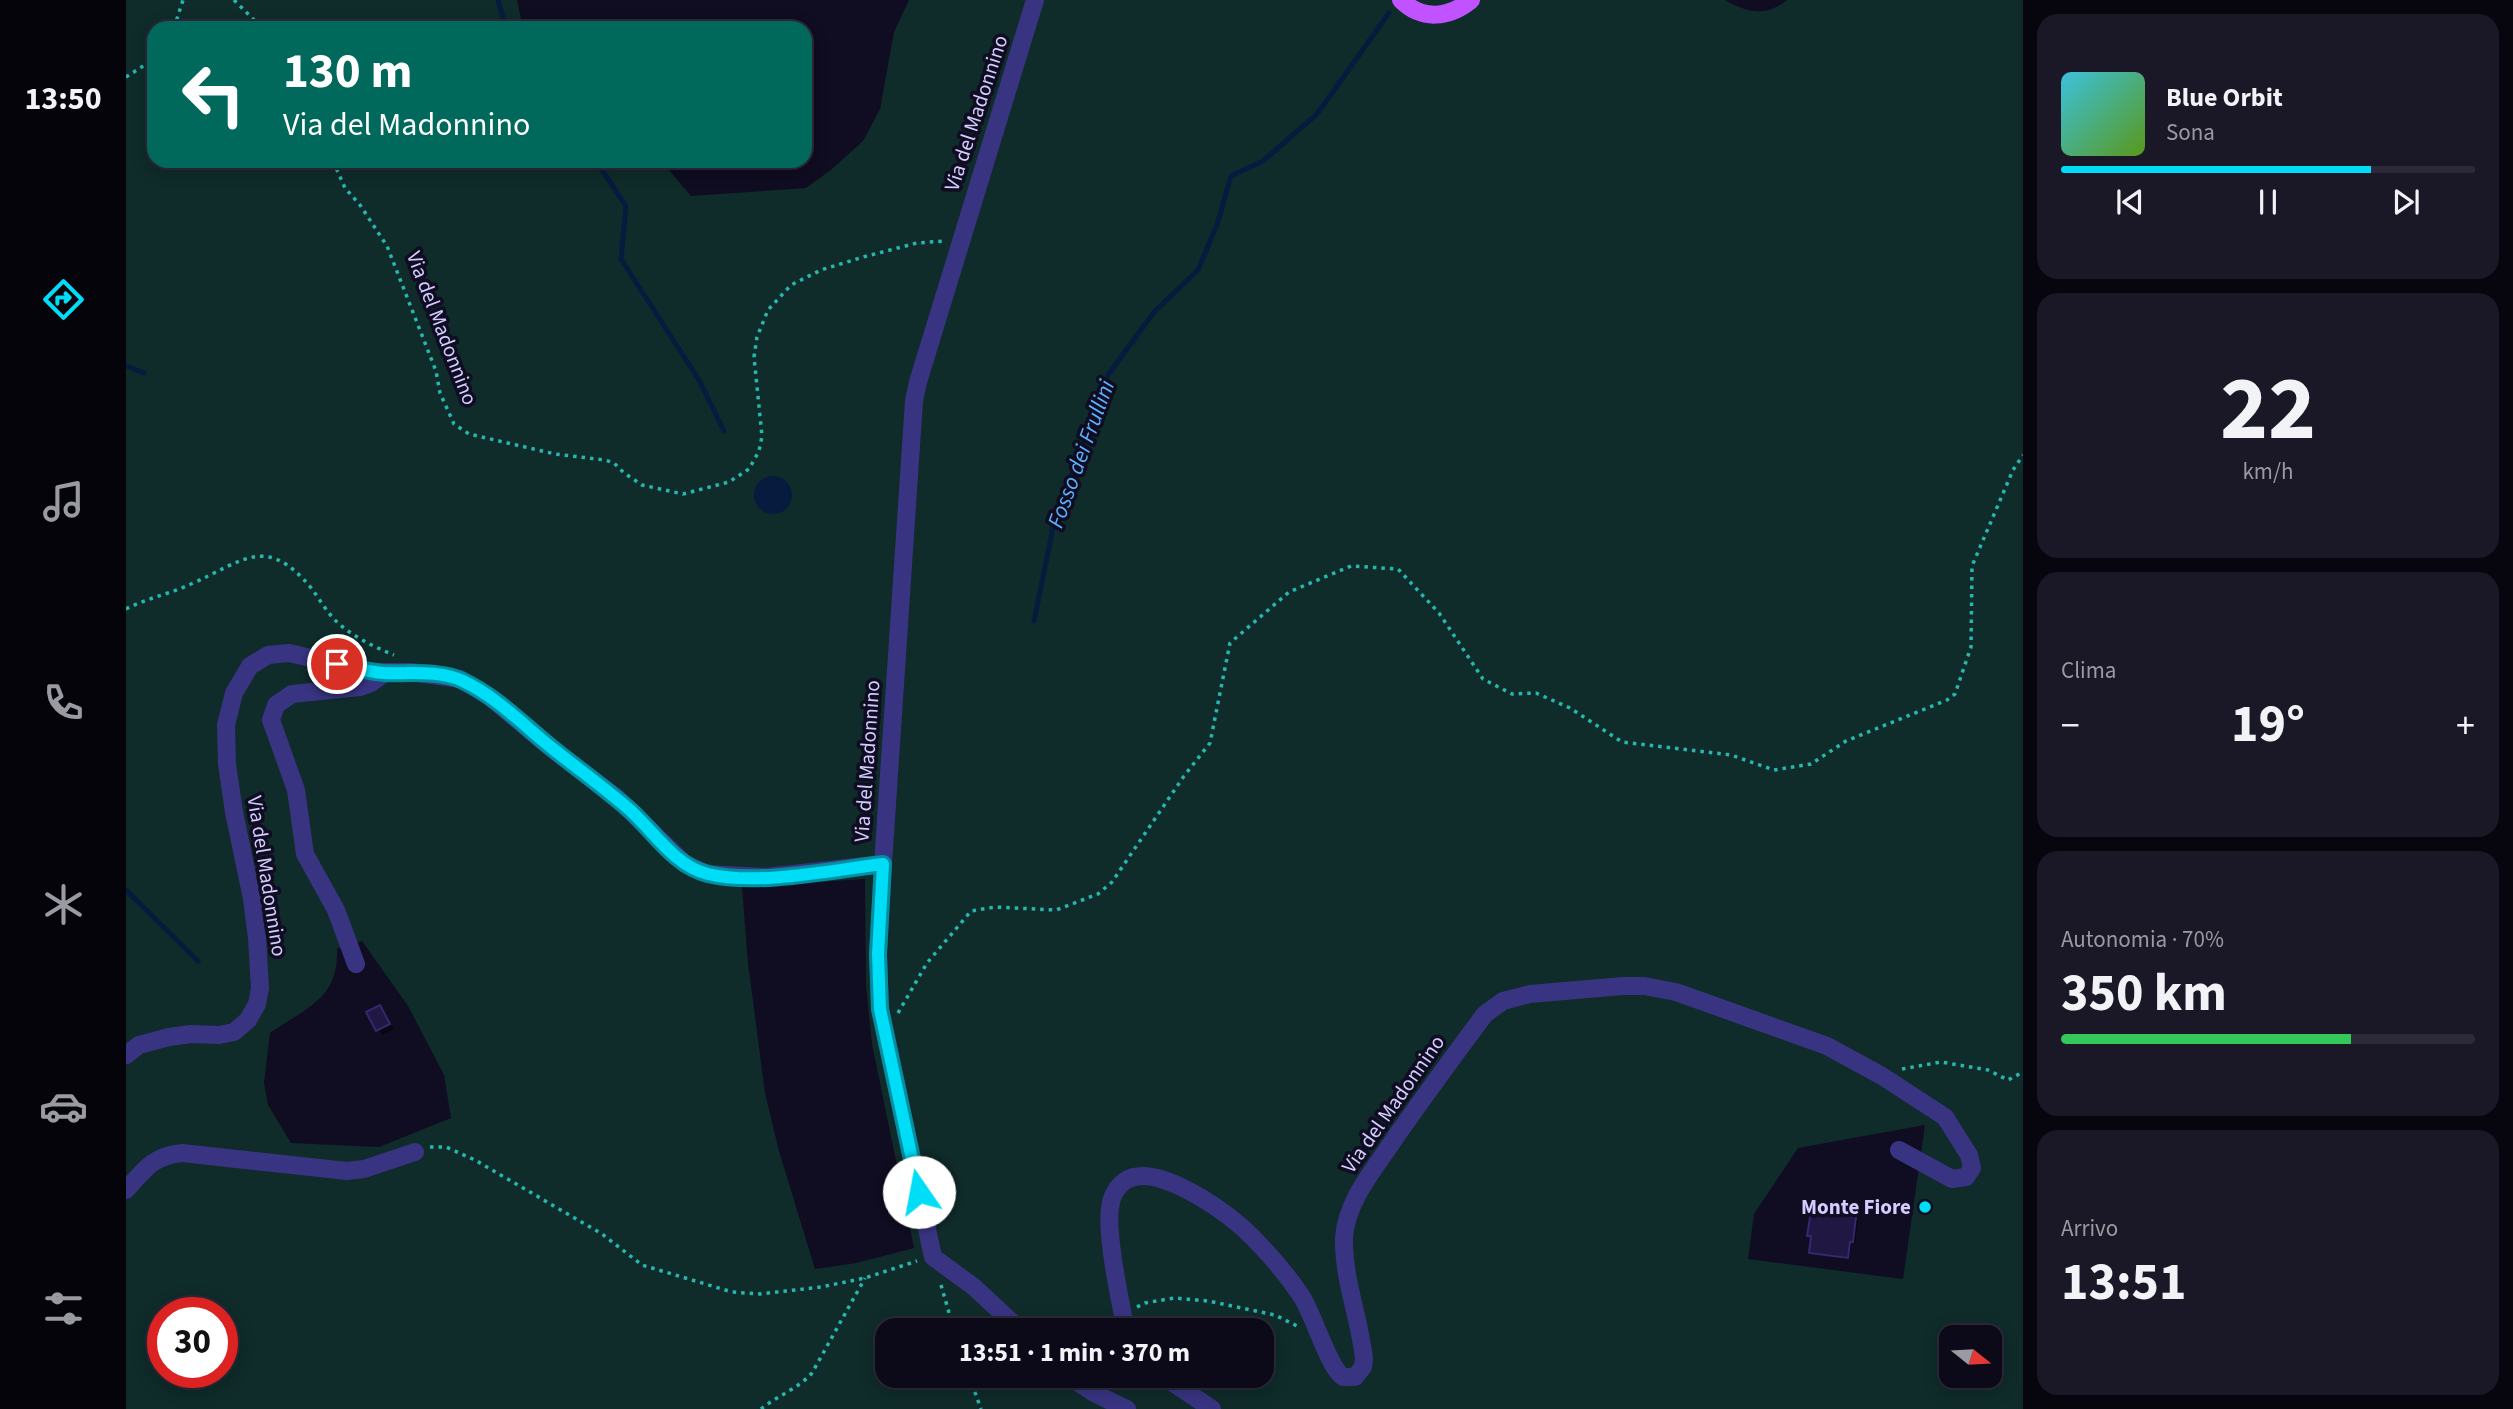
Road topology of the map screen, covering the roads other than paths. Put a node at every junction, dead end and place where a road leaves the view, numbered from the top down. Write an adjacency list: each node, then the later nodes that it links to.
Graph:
1 (1035, 0): 5 (street, Via del Madonnino)
2 (1401, 0): 3 (main road)
3 (1471, 0)
4 (385, 673): 5 (street, Via del Madonnino); 6 (street, Via del Madonnino); 7 (street, Via del Madonnino)
5 (883, 864): 11 (street)
6 (356, 964)
7 (126, 1055)
8 (1899, 1150): 12 (street, Via del Madonnino)
9 (415, 1152): 10 (street)
10 (126, 1190)
11 (1007, 1318)
12 (1124, 1318)
13 (1087, 1388): 15 (street)
14 (1181, 1388): 16 (street)
15 (1127, 1409)
16 (1212, 1409)

